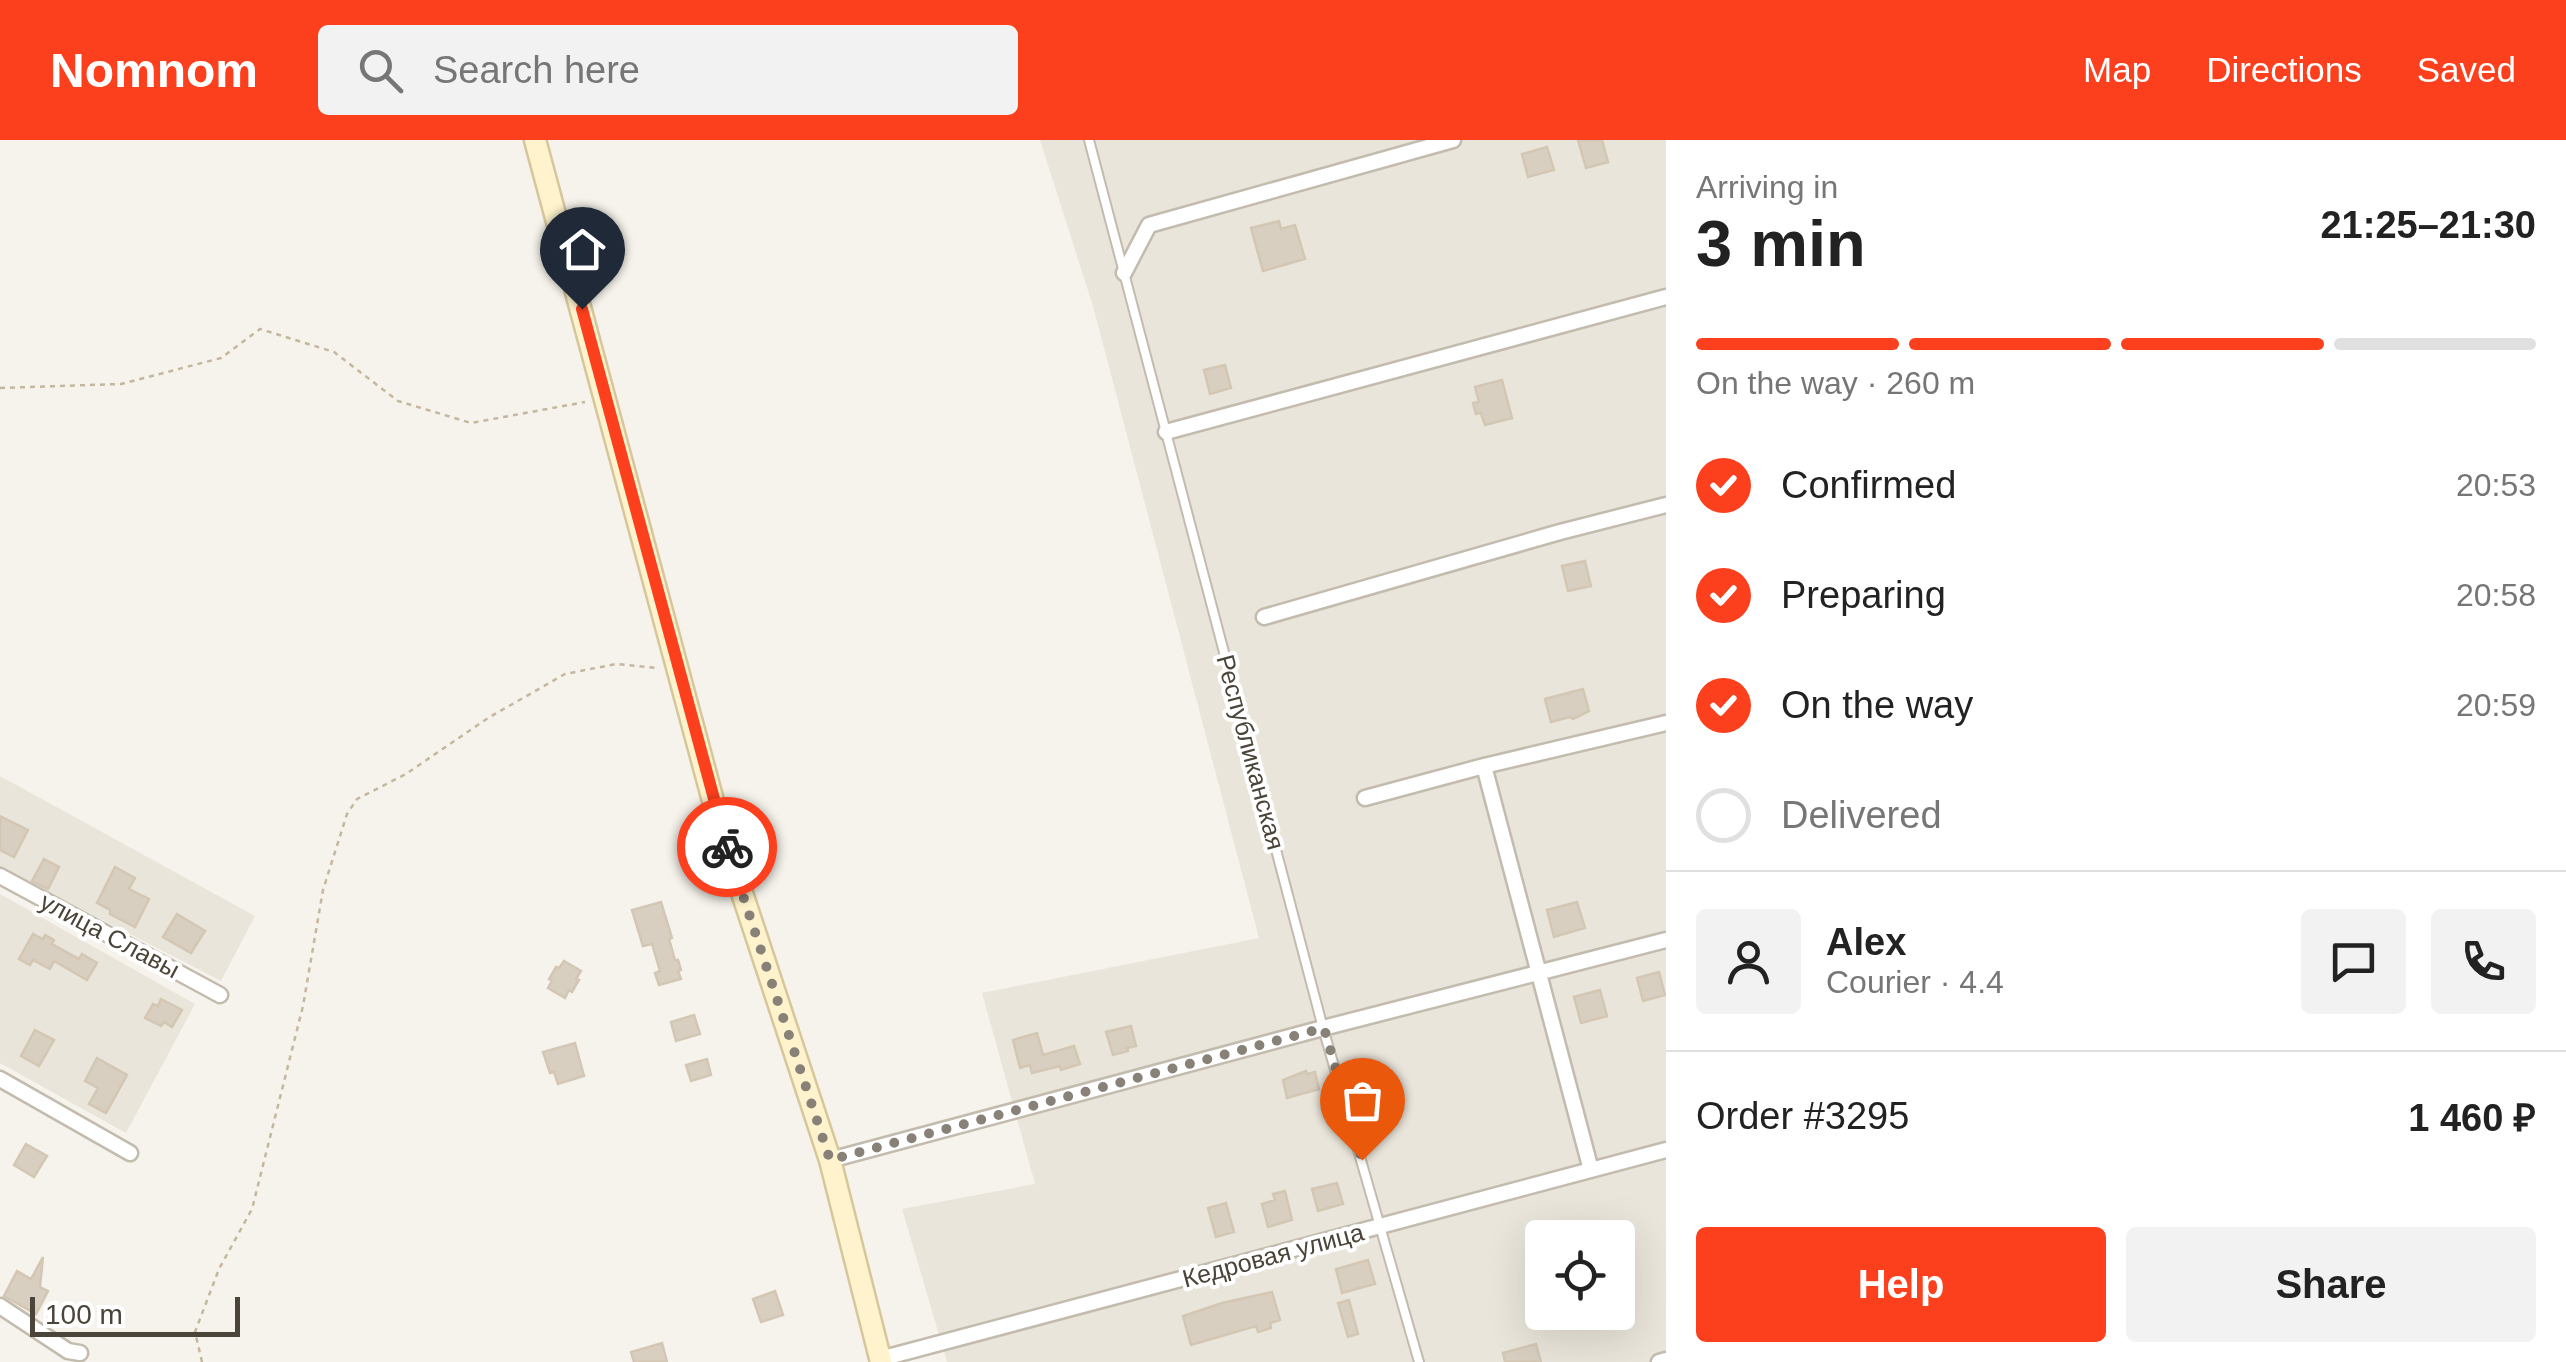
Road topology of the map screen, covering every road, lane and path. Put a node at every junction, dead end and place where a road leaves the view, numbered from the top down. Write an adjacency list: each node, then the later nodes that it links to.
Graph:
1 (534, 140): 7 (street)
2 (1089, 140): 4 (lane, Республиканская)
3 (1453, 140): 4 (street)
4 (1124, 273): 8 (lane, Республиканская)
5 (1666, 296): 8 (street)
6 (0, 388): 7 (path)
7 (606, 398): 11 (street)
8 (1166, 432): 19 (lane, Республиканская)
9 (1666, 505): 10 (street)
10 (1264, 616)
11 (678, 670): 23 (street); 30 (path)
12 (1666, 723): 13 (street)
13 (1484, 766): 14 (street); 17 (street)
14 (1365, 798)
15 (0, 876): 18 (street, улица Славы)
16 (1666, 940): 17 (street)
17 (1538, 972): 19 (street); 24 (street)
18 (220, 995)
19 (1324, 1028): 23 (street); 25 (lane, Республиканская)
20 (0, 1079): 22 (street)
21 (1666, 1150): 24 (street, Кедровая улица)
22 (130, 1152)
23 (830, 1160): 29 (street)
24 (1590, 1170): 25 (street, Кедровая улица)
25 (1381, 1226): 29 (street, Кедровая улица); 31 (lane, Республиканская)
26 (0, 1306): 27 (street)
27 (80, 1354)
28 (1666, 1360): 32 (street)
29 (881, 1361)
30 (202, 1362)
31 (1419, 1362)
32 (1659, 1362)

